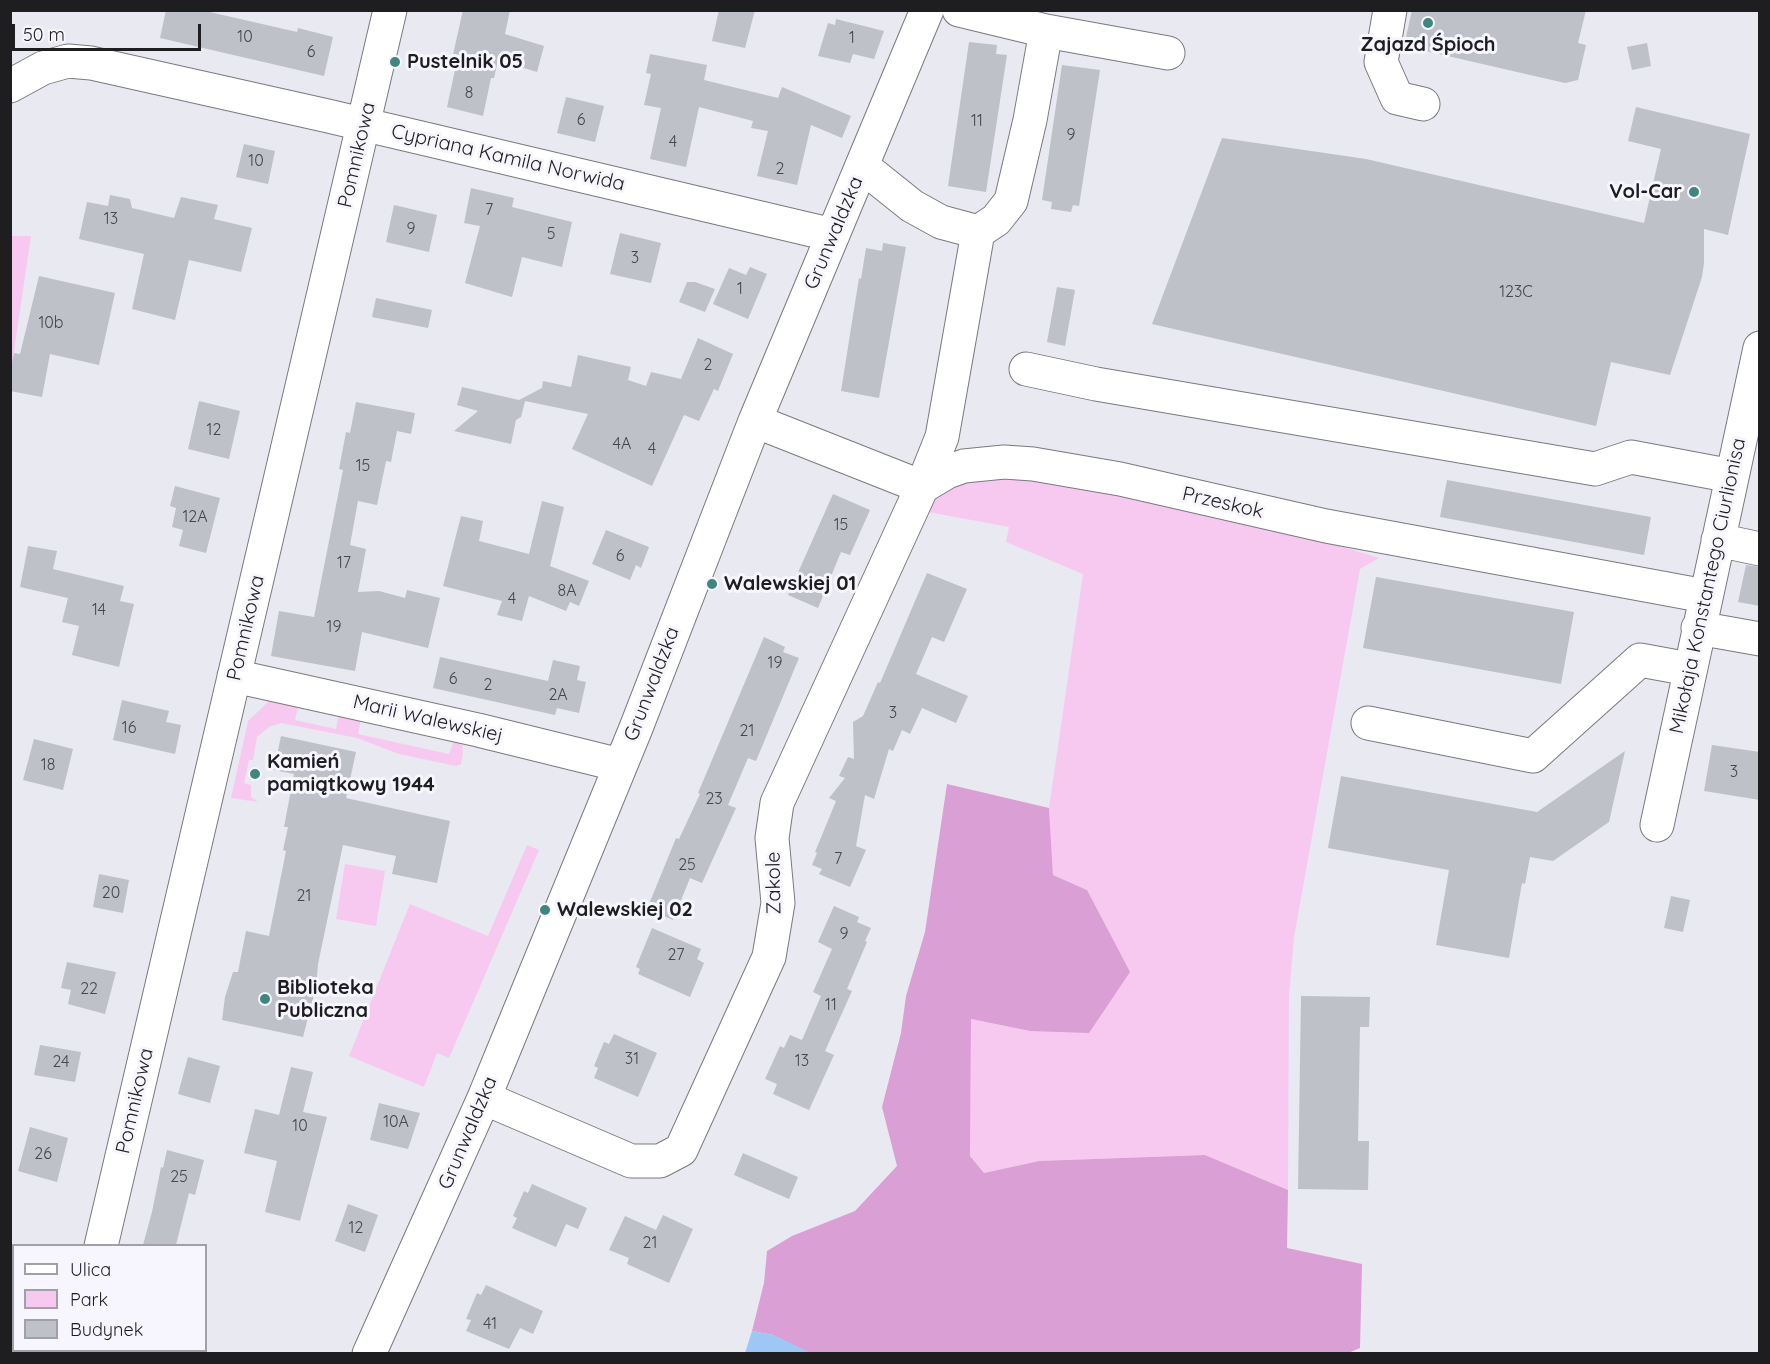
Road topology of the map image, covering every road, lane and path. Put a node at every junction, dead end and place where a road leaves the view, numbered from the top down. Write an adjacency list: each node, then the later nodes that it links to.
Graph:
1 (390, 10): 9 (street, Pomnikowa)
2 (927, 10): 10 (street, Grunwaldzka)
3 (959, 10): 5 (street)
4 (1390, 10): 8 (street)
5 (1046, 31): 6 (street); 11 (street)
6 (1168, 53)
7 (10, 86): 9 (street, Cypriana Kamila Norwida)
8 (1423, 104)
9 (364, 124): 12 (street, Cypriana Kamila Norwida); 24 (street, Pomnikowa)
10 (862, 166): 11 (street); 12 (street, Grunwaldzka)
11 (978, 232): 17 (street, Zakole)
12 (833, 235): 15 (street, Grunwaldzka)
13 (1760, 348): 16 (street, Mikołaja Konstantego Ciurlionisa)
14 (1026, 369): 16 (street)
15 (755, 421): 17 (street); 26 (street, Grunwaldzka)
16 (1732, 476): 18 (street, Mikołaja Konstantego Ciurlionisa)
17 (922, 488): 20 (street, Przeskok); 28 (street, Zakole)
18 (1718, 540): 19 (street); 20 (street, Mikołaja Konstantego Ciurlionisa)
19 (1760, 549)
20 (1705, 596): 21 (street, Mikołaja Konstantego Ciurlionisa)
21 (1698, 628): 22 (street); 23 (street, Mikołaja Konstantego Ciurlionisa)
22 (1760, 639)
23 (1689, 669): 25 (street); 27 (street, Mikołaja Konstantego Ciurlionisa)
24 (234, 676): 26 (street, Marii Walewskiej); 29 (street, Pomnikowa)
25 (1368, 723)
26 (620, 765): 28 (street, Grunwaldzka)
27 (1657, 825)
28 (484, 1098): 30 (street, Grunwaldzka)
29 (100, 1244)
30 (369, 1353)

